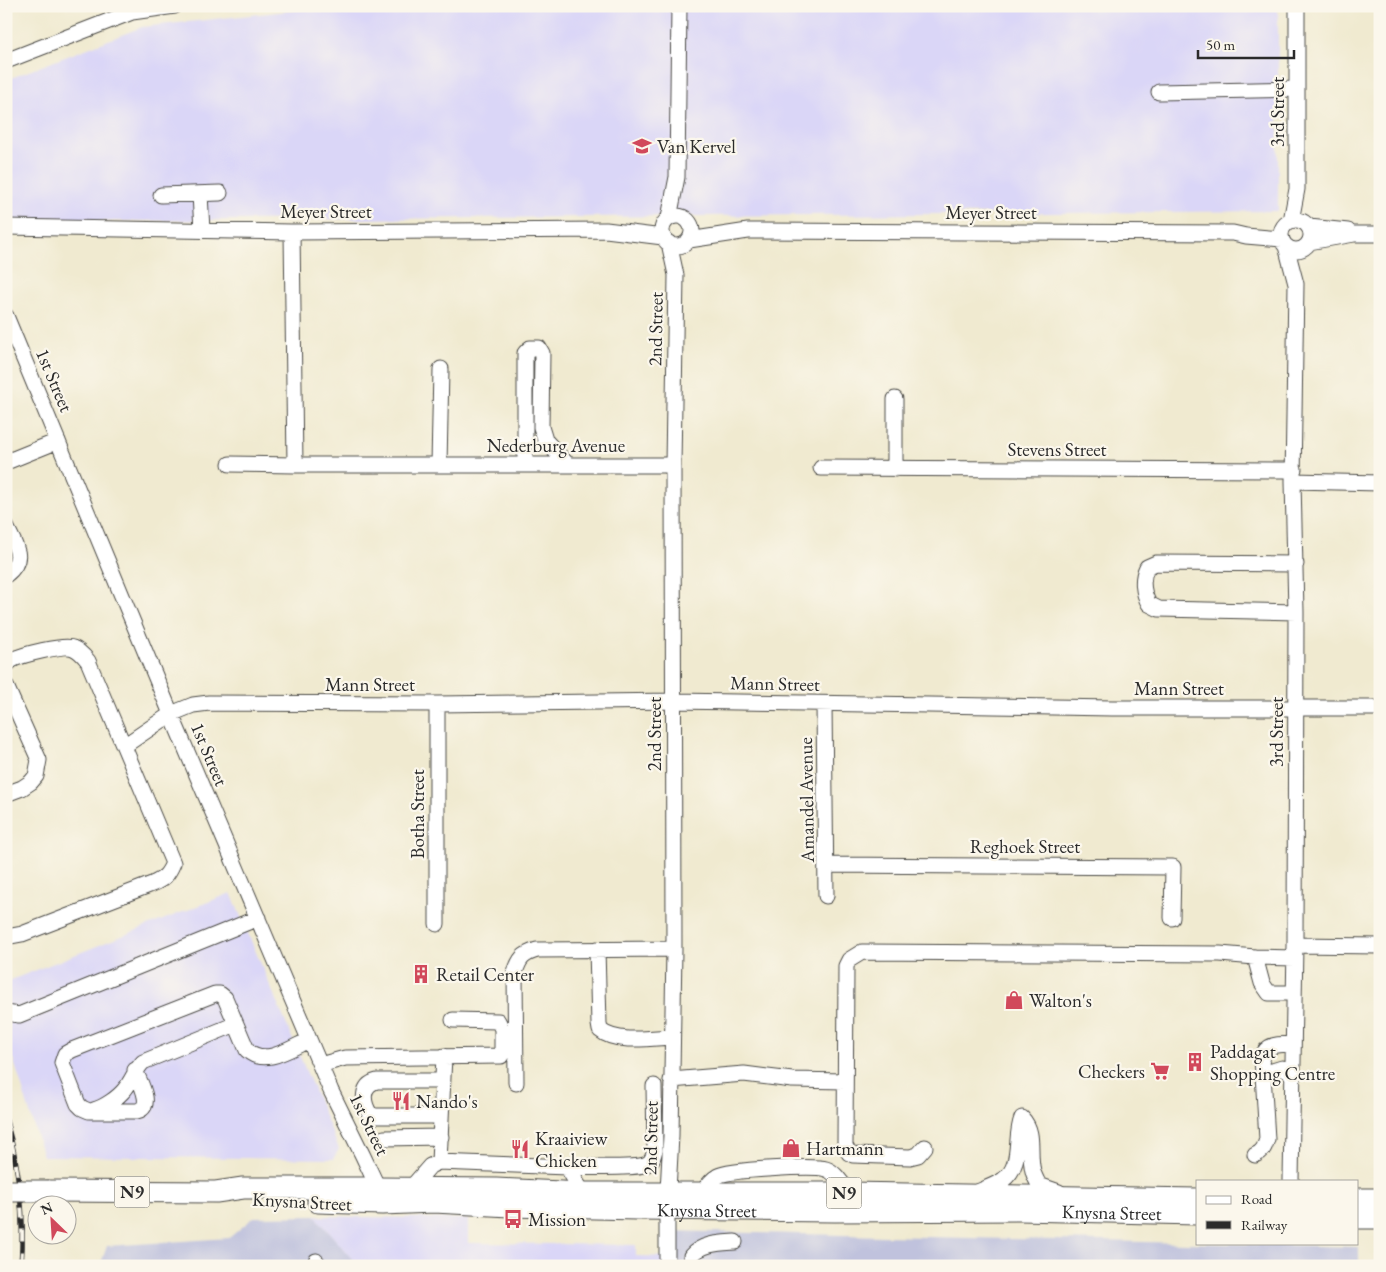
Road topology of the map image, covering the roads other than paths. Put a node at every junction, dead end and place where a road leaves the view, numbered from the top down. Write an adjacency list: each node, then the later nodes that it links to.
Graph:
1 (175, 6): 4 (street)
2 (679, 6): 8 (street)
3 (1297, 6): 6 (street, 3rd Street)
4 (131, 9): 5 (street)
5 (6, 61)
6 (1297, 89): 7 (street); 21 (street, 3rd Street)
7 (1158, 92)
8 (677, 177): 12 (street); 13 (street)
9 (200, 194): 10 (street); 11 (street); 16 (street)
10 (220, 194)
11 (161, 195)
12 (667, 220): 13 (street); 17 (street, Meyer Street); 23 (street)
13 (688, 221): 18 (street, Meyer Street); 23 (street)
14 (6, 227): 15 (street, Meyer Street)
15 (46, 228): 16 (street, Meyer Street); 19 (street, Meyer Street)
16 (202, 230): 20 (street, Meyer Street)
17 (606, 230): 20 (street, Meyer Street); 23 (street, Meyer Street)
18 (748, 231): 21 (street, Meyer Street); 23 (street, Meyer Street)
19 (6, 232)
20 (292, 232): 30 (street)
21 (1296, 234): 22 (street, Meyer Street); 37 (street, 3rd Street)
22 (1380, 234)
23 (676, 241): 34 (street, 2nd Street)
24 (6, 316): 27 (street, 1st Street)
25 (441, 369): 31 (street)
26 (895, 399): 36 (street)
27 (58, 441): 28 (street); 50 (street, 1st Street)
28 (6, 462)
29 (230, 464): 30 (street, Nederburg Avenue)
30 (294, 465): 31 (street, Nederburg Avenue)
31 (439, 465): 32 (street, Nederburg Avenue)
32 (525, 465): 33 (street, Nederburg Avenue); 33 (street)
33 (568, 465): 34 (street, Nederburg Avenue)
34 (673, 466): 45 (street, 2nd Street)
35 (820, 468): 36 (street, Stevens Street)
36 (895, 469): 37 (street, Stevens Street)
37 (1294, 475): 38 (street, Stevens Street); 40 (street, 3rd Street)
38 (1380, 483)
39 (6, 526): 41 (street)
40 (1296, 564): 42 (street, 3rd Street); 42 (street)
41 (6, 575)
42 (1296, 612): 48 (street, 3rd Street)
43 (6, 666): 51 (street)
44 (6, 686): 52 (street)
45 (674, 701): 46 (street, Mann Street); 47 (street, Mann Street); 61 (street, 2nd Street)
46 (437, 704): 50 (street, Mann Street); 57 (street, Botha Street)
47 (824, 704): 48 (street, Mann Street); 53 (street, Amandel Avenue)
48 (1296, 707): 49 (street, Mann Street); 62 (street, 3rd Street)
49 (1380, 708)
50 (171, 714): 51 (street, Mann Street); 55 (street, 1st Street)
51 (124, 746): 58 (street)
52 (6, 794)
53 (827, 865): 54 (street, Amandel Avenue); 56 (street, Reghoek Street)
54 (826, 896)
55 (258, 918): 65 (street); 69 (street, 1st Street)
56 (1172, 918)
57 (437, 924)
58 (6, 937)
59 (1380, 946): 62 (street)
60 (597, 949): 61 (street); 68 (street); 79 (street)
61 (674, 949): 68 (street, 2nd Street)
62 (1295, 952): 63 (street); 64 (street, 3rd Street)
63 (1255, 958): 64 (street); 78 (street)
64 (1294, 993): 70 (street, 3rd Street)
65 (6, 1013)
66 (453, 1020): 71 (street)
67 (236, 1024): 69 (street); 73 (street); 81 (street)
68 (671, 1038): 76 (street, 2nd Street)
69 (310, 1040): 72 (street, 1st Street)
70 (1293, 1044): 74 (street); 75 (street, 3rd Street)
71 (444, 1056): 72 (street); 77 (street)
72 (320, 1065): 98 (street, 1st Street)
73 (135, 1070): 81 (street); 81 (street)
74 (1263, 1074): 75 (street); 86 (street)
75 (1293, 1078): 90 (street, 3rd Street)
76 (671, 1080): 78 (street); 103 (street, 2nd Street)
77 (443, 1081): 82 (street); 82 (street)
78 (845, 1081): 85 (street)
79 (516, 1084)
80 (654, 1086): 88 (street)
81 (89, 1111)
82 (441, 1116): 83 (street)
83 (440, 1137): 84 (street); 87 (street)
84 (384, 1138)
85 (925, 1147)
86 (1255, 1156)
87 (440, 1162): 88 (street); 91 (street)
88 (567, 1167): 96 (street)
89 (774, 1170): 93 (street); 94 (street); 95 (street)
90 (1291, 1180)
91 (410, 1189): 96 (highway, Knysna Street / N9); 98 (highway, Knysna Street / N9)
92 (6, 1191): 98 (highway, Knysna Street / N9, bridge)
93 (702, 1193): 94 (highway, Knysna Street / N9); 103 (highway, Knysna Street / N9)
94 (773, 1193): 95 (highway, Knysna Street / N9)
95 (850, 1193): 97 (highway, Knysna Street / N9)
96 (583, 1194): 103 (highway, Knysna Street / N9)
97 (971, 1195): 99 (highway, Knysna Street / N9); 99 (street)
98 (380, 1196): 103 (highway, Knysna Street / N9)
99 (1070, 1196): 100 (highway, Knysna Street / N9)
100 (1196, 1199)
101 (1358, 1199): 102 (highway)
102 (1380, 1199)
103 (667, 1201): 104 (highway, Knysna Street / N9); 108 (street, 2nd Street)
104 (1196, 1214)
105 (1358, 1218): 106 (highway)
106 (1380, 1218)
107 (735, 1242): 109 (street)
108 (667, 1266)
109 (690, 1266)

